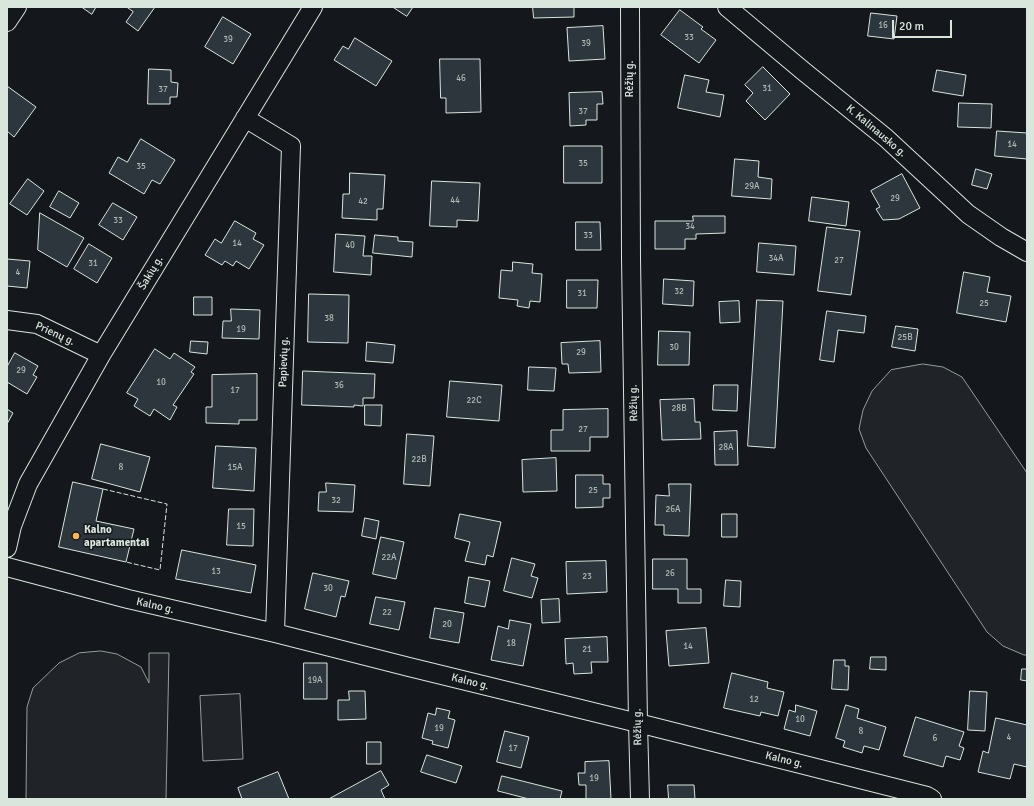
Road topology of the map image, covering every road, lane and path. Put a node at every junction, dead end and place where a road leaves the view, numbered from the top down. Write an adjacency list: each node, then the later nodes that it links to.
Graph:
1 (17, 7): 5 (street)
2 (313, 7): 6 (street, Šakių g.)
3 (630, 7): 13 (street, Rėžių g.)
4 (727, 7): 7 (street, K. Kalinausko g.)
5 (7, 22)
6 (245, 118): 9 (street, Šakių g.); 12 (street, Papievių g.)
7 (1027, 252)
8 (7, 320): 9 (street, Prienų g.)
9 (101, 355): 10 (street, Šakių g.)
10 (7, 548)
11 (7, 567): 12 (street, Kalno g.)
12 (275, 633): 13 (street, Kalno g.)
13 (638, 723): 14 (street, Rėžių g.); 15 (street, Kalno g.)
14 (640, 799)
15 (932, 799)

